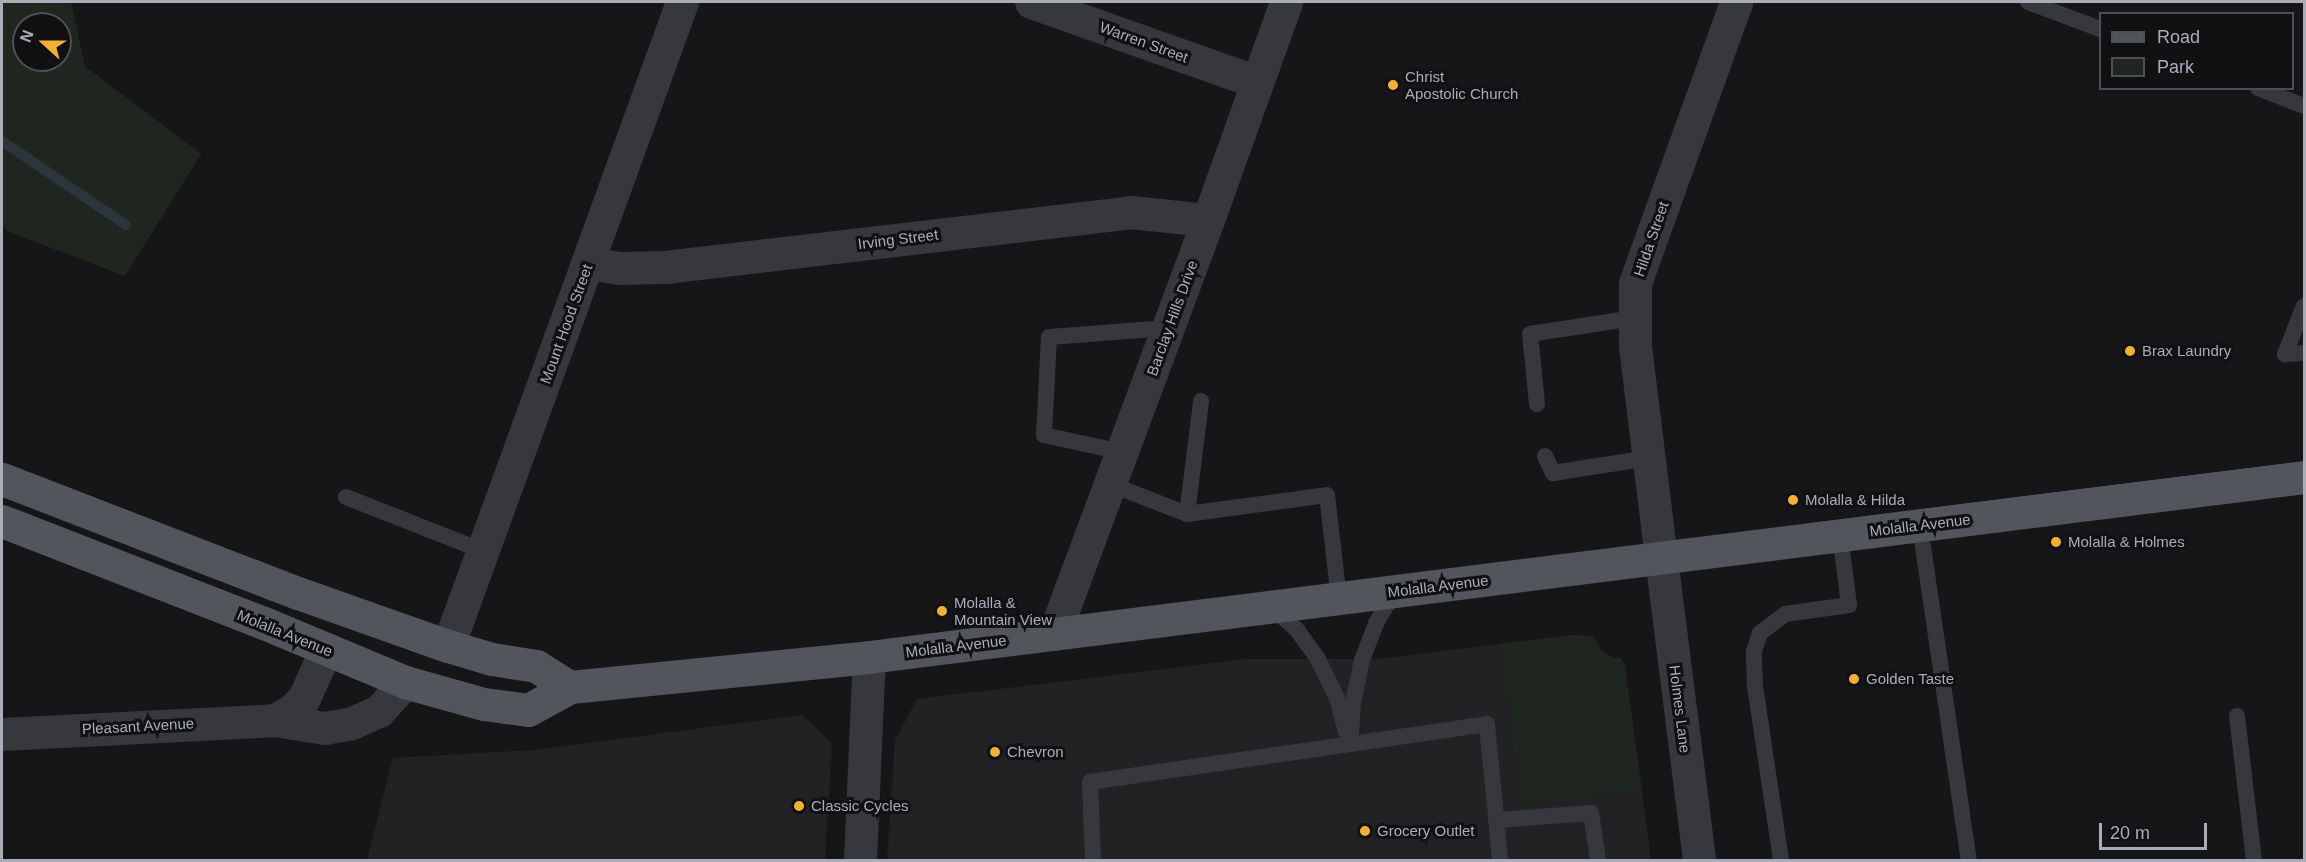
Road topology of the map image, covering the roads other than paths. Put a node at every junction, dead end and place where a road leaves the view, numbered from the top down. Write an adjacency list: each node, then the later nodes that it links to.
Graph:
1 (682, 2): 11 (street, Mount Hood Street)
2 (1031, 2): 7 (street, Warren Street)
3 (1286, 2): 7 (street, Barclay Hills Drive)
4 (1736, 2): 13 (street, Hilda Street)
5 (2028, 2): 6 (lane)
6 (2099, 29)
7 (1257, 82): 10 (street, Barclay Hills Drive)
8 (2263, 90): 9 (lane)
9 (2304, 106)
10 (1208, 220): 11 (street, Irving Street); 14 (street, Barclay Hills Drive)
11 (588, 263): 29 (street, Mount Hood Street)
12 (2304, 306): 15 (lane)
13 (1633, 318): 17 (lane); 20 (street, Hilda Street)
14 (1168, 328): 18 (street, Barclay Hills Drive); 18 (lane)
15 (2304, 353)
16 (1200, 401): 25 (lane)
17 (1537, 404)
18 (1122, 452): 23 (street, Barclay Hills Drive)
19 (1545, 456): 20 (lane)
20 (1649, 458): 30 (street, Hilda Street)
21 (2304, 477): 27 (main road, Molalla Avenue)
22 (2, 479): 36 (main road)
23 (1110, 484): 25 (lane); 35 (street, Barclay Hills Drive)
24 (346, 497): 29 (lane)
25 (1187, 514): 32 (lane)
26 (2, 521): 34 (main road, Molalla Avenue)
27 (1920, 526): 28 (main road, Molalla Avenue); 52 (lane)
28 (1840, 535): 30 (main road, Molalla Avenue); 51 (lane)
29 (483, 551): 36 (street, Mount Hood Street)
30 (1661, 558): 31 (main road, Molalla Avenue); 50 (street, Holmes Lane)
31 (1395, 591): 32 (main road, Molalla Avenue); 44 (lane)
32 (1339, 598): 33 (main road, Molalla Avenue)
33 (1271, 607): 35 (main road, Molalla Avenue); 44 (lane)
34 (264, 623): 36 (main road); 37 (main road, Molalla Avenue)
35 (1054, 634): 38 (main road, Molalla Avenue)
36 (448, 646): 40 (main road)
37 (326, 650): 39 (main road, Molalla Avenue); 42 (street)
38 (869, 657): 40 (main road, Molalla Avenue); 46 (street)
39 (405, 682): 40 (main road, Molalla Avenue); 42 (street, Pleasant Avenue)
40 (570, 687)
41 (2237, 716): 53 (lane)
42 (275, 720): 43 (street, Pleasant Avenue)
43 (2, 734)
44 (1350, 744): 45 (lane); 47 (lane)
45 (1496, 820): 48 (lane); 49 (lane)
46 (860, 861)
47 (1094, 861)
48 (1500, 861)
49 (1598, 861)
50 (1699, 861)
51 (1781, 861)
52 (1970, 861)
53 (2254, 861)

